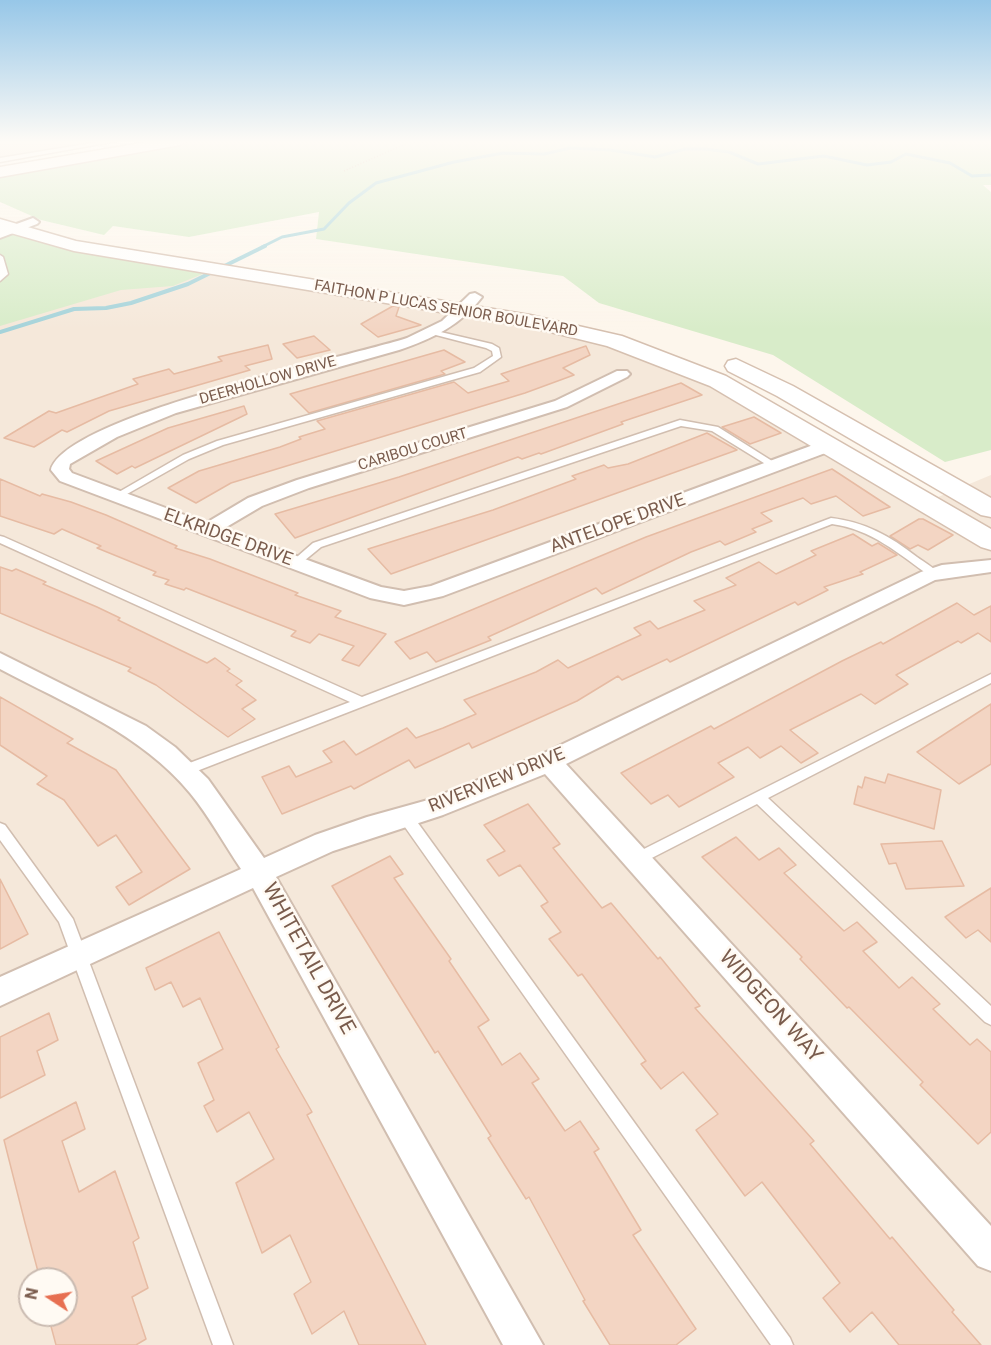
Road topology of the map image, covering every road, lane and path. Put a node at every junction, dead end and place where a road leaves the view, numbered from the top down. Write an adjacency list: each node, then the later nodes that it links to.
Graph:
1 (0, 205): 2 (main road, FAITHON P LUCAS SENIOR BOULEVARD)
2 (33, 222): 3 (street); 5 (main road, FAITHON P LUCAS SENIOR BOULEVARD)
3 (4, 229): 5 (main road, FAITHON P LUCAS SENIOR BOULEVARD)
4 (0, 257): 6 (lane)
5 (282, 273): 7 (main road, FAITHON P LUCAS SENIOR BOULEVARD)
6 (0, 279)
7 (470, 304): 8 (street, DEERHOLLOW DRIVE); 10 (main road, FAITHON P LUCAS SENIOR BOULEVARD); 14 (main road, FAITHON P LUCAS SENIOR BOULEVARD)
8 (435, 332): 12 (street, DEERHOLLOW DRIVE); 13 (lane)
9 (622, 374): 15 (street, CARIBOU COURT)
10 (830, 445): 11 (street, ANTELOPE DRIVE); 17 (main road, FAITHON P LUCAS SENIOR BOULEVARD)
11 (775, 466): 18 (lane); 21 (street, ANTELOPE DRIVE)
12 (59, 467): 13 (street, ELKRIDGE DRIVE)
13 (117, 496): 15 (street, ELKRIDGE DRIVE)
14 (991, 509)
15 (207, 530): 18 (street, ELKRIDGE DRIVE)
16 (0, 539): 24 (lane)
17 (991, 541)
18 (296, 563): 21 (street, ELKRIDGE DRIVE)
19 (991, 566): 20 (street, RIVERVIEW DRIVE)
20 (934, 574): 24 (lane); 25 (street, RIVERVIEW DRIVE)
21 (404, 598)
22 (0, 660): 26 (street, WHITETAIL DRIVE)
23 (991, 678): 27 (lane)
24 (362, 702): 26 (lane)
25 (549, 762): 28 (street, RIVERVIEW DRIVE); 30 (street, WIDGEON WAY)
26 (184, 771): 31 (street, WHITETAIL DRIVE)
27 (758, 797): 30 (lane); 34 (lane)
28 (405, 816): 31 (street, RIVERVIEW DRIVE); 38 (lane)
29 (0, 829): 32 (lane)
30 (636, 859): 35 (street, WIDGEON WAY)
31 (258, 871): 32 (street, RIVERVIEW DRIVE); 37 (street, WHITETAIL DRIVE)
32 (79, 955): 33 (street, RIVERVIEW DRIVE); 36 (lane)
33 (0, 992)
34 (991, 1017)
35 (991, 1253)
36 (224, 1345)
37 (524, 1345)
38 (783, 1345)

